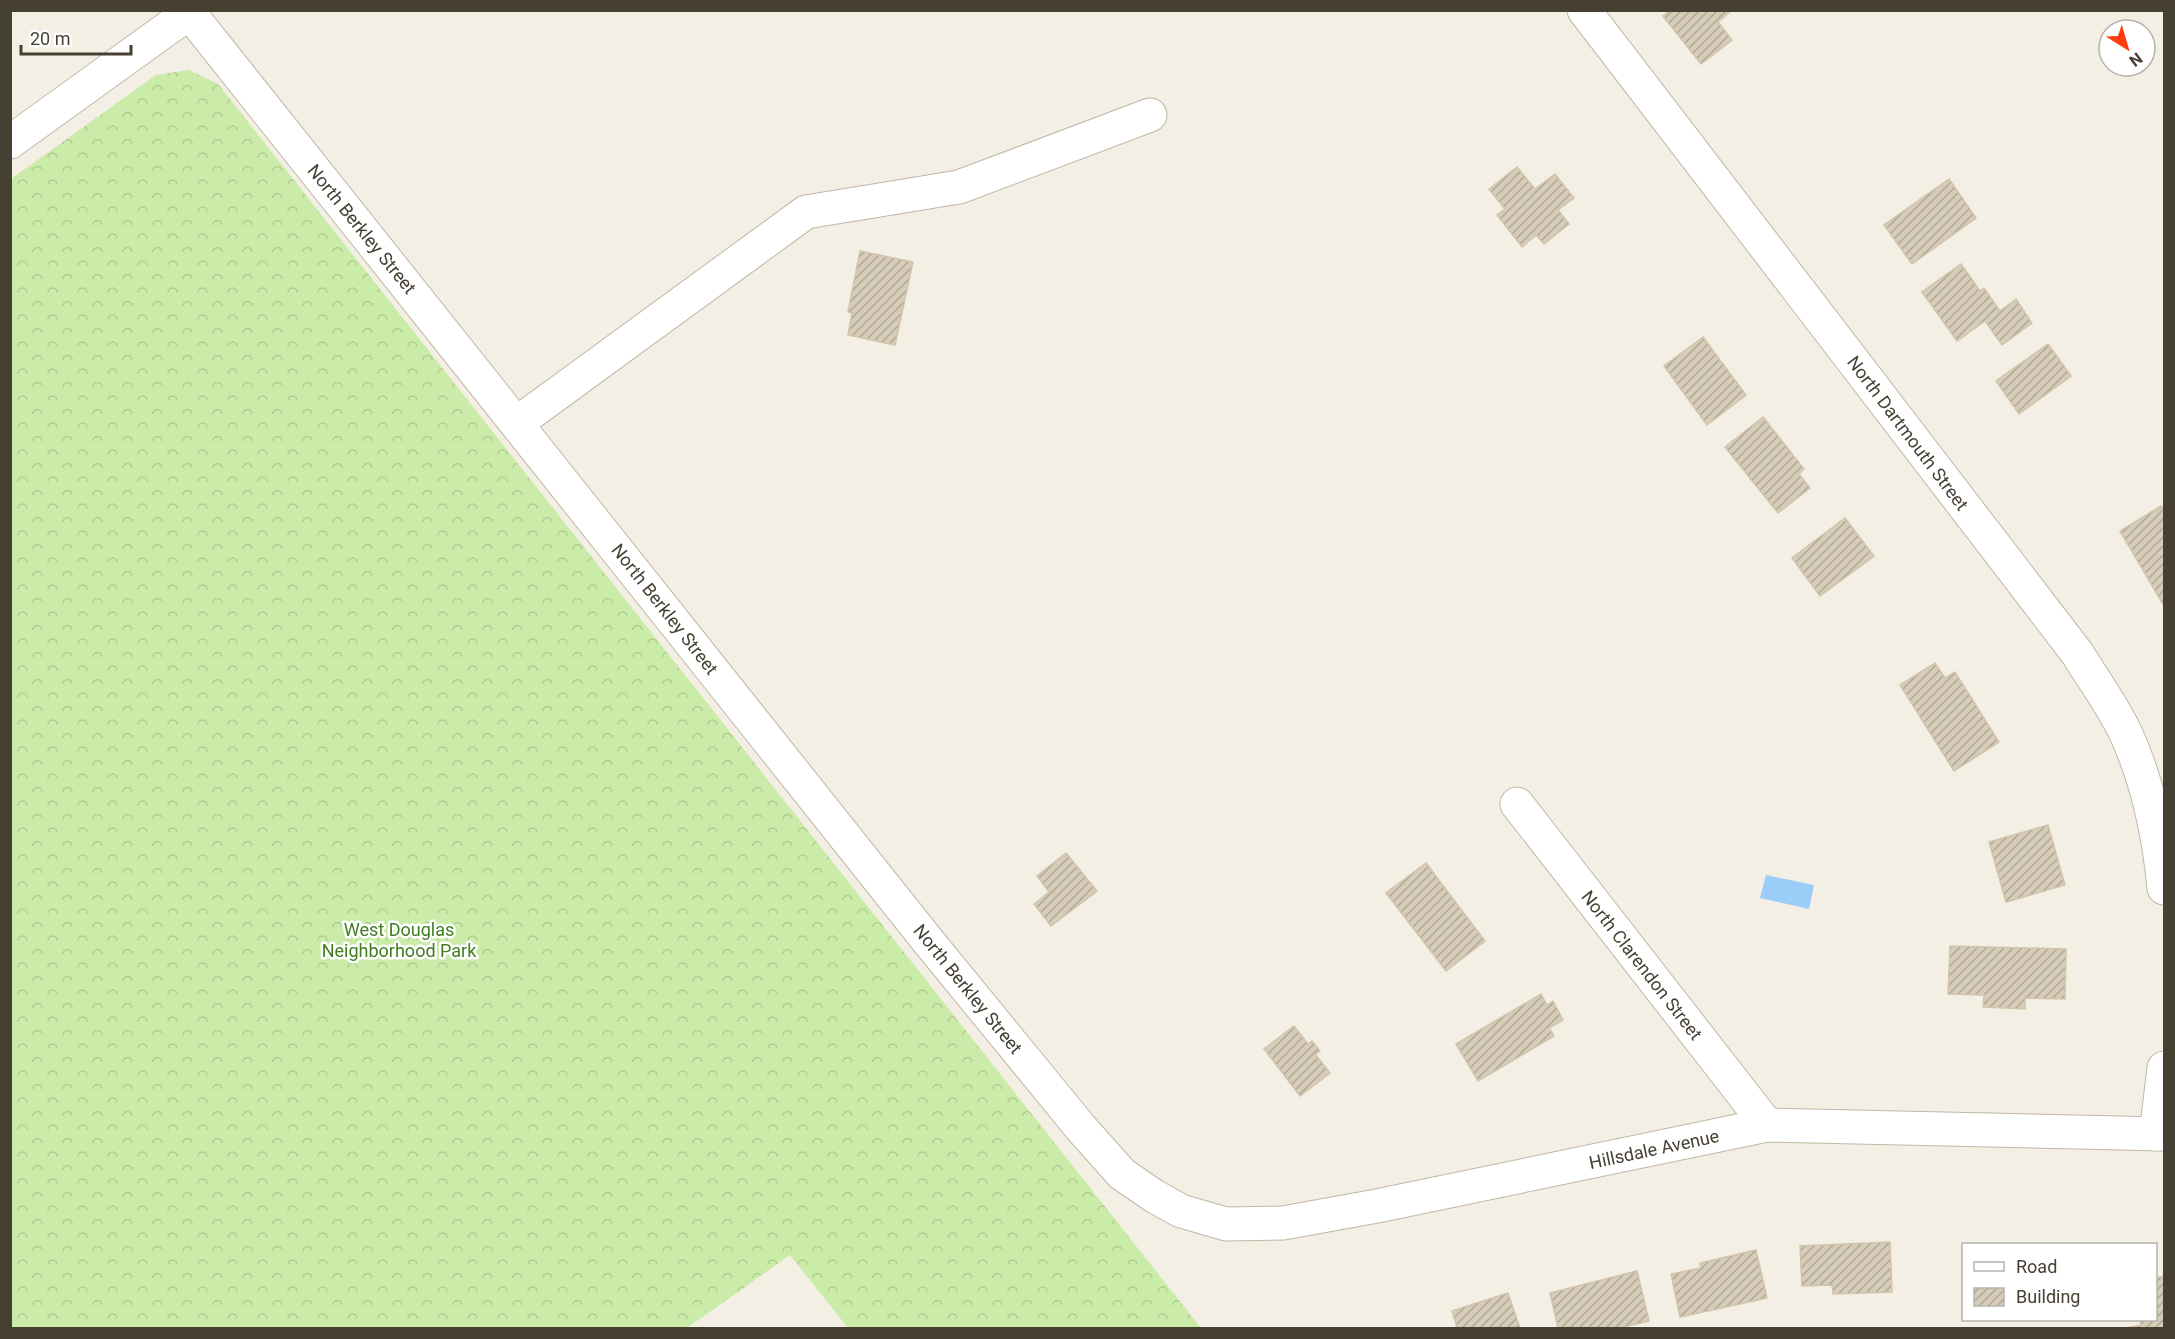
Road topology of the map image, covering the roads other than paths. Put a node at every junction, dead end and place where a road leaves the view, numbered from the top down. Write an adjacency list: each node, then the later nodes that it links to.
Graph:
1 (1584, 10): 7 (street, North Dartmouth Street)
2 (189, 12): 4 (street); 5 (street, North Berkley Street)
3 (1150, 115): 5 (street)
4 (10, 142)
5 (517, 423): 11 (street, North Berkley Street)
6 (1517, 804): 9 (street, North Clarendon Street)
7 (2164, 888)
8 (2164, 1068): 10 (street)
9 (1767, 1125): 10 (street, Hillsdale Avenue); 11 (street, Hillsdale Avenue)
10 (2160, 1134)
11 (1154, 1196)

